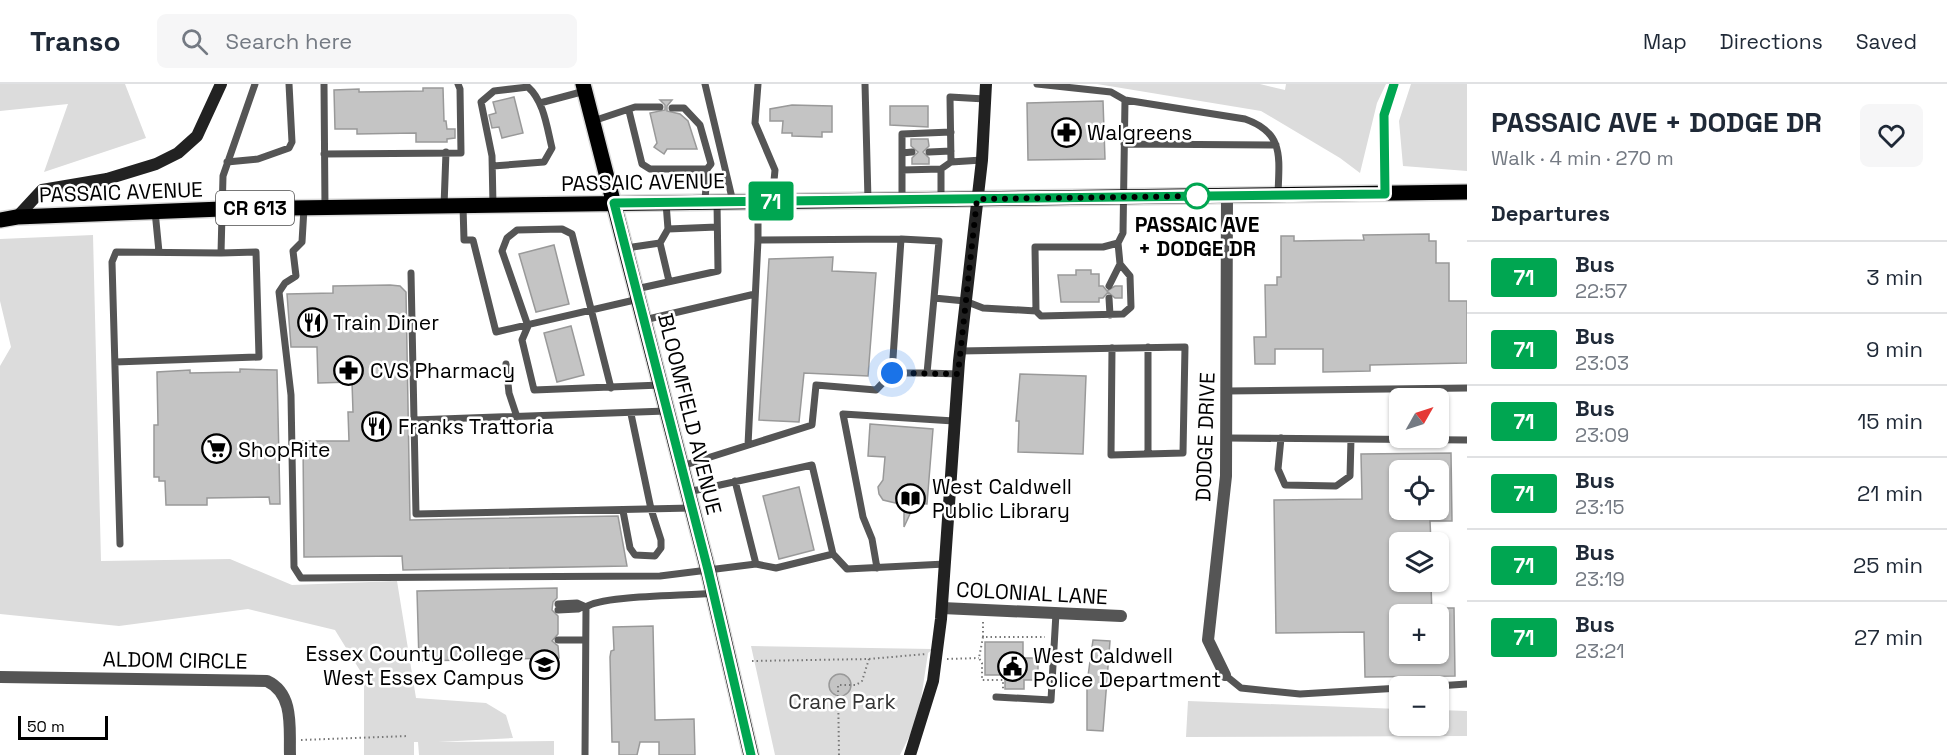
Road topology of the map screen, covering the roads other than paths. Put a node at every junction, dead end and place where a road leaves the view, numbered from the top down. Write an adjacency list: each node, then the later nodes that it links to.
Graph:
1 (221, 84): 56 (street)
2 (255, 84): 30 (lane)
3 (290, 84): 30 (lane)
4 (324, 84): 28 (lane)
5 (458, 84): 24 (lane)
6 (705, 84): 45 (lane)
7 (865, 84): 43 (lane)
8 (986, 84): 13 (street)
9 (1037, 84): 14 (lane)
10 (1394, 84): 37 (street)
11 (761, 85): 46 (lane)
12 (584, 88): 15 (lane); 19 (main road, BLOOMFIELD AVENUE)
13 (985, 99): 20 (lane); 29 (street)
14 (1125, 100): 21 (lane); 22 (lane)
15 (540, 103): 32 (lane); 32 (lane)
16 (660, 107): 18 (lane)
17 (672, 108): 34 (lane)
18 (629, 111): 19 (lane); 34 (lane)
19 (593, 122): 47 (main road, BLOOMFIELD AVENUE)
20 (951, 132): 23 (lane); 27 (lane)
21 (1124, 144): 22 (lane); 40 (lane)
22 (1276, 145): 39 (lane)
23 (951, 151): 26 (lane); 31 (lane)
24 (446, 152): 28 (lane); 50 (lane)
25 (912, 152): 27 (lane)
26 (929, 152)
27 (902, 153): 35 (lane)
28 (324, 154): 52 (lane)
29 (982, 160): 31 (lane); 42 (street)
30 (228, 162): 54 (lane)
31 (951, 162): 33 (lane)
32 (492, 166): 49 (lane)
33 (941, 169): 35 (lane); 41 (lane)
34 (707, 170): 45 (lane)
35 (902, 170): 44 (lane)
36 (1467, 192): 37 (main road, PASSAIC AVENUE / CR 613)
37 (1385, 194): 39 (main road, PASSAIC AVENUE / CR 613)
38 (1227, 195): 39 (main road, PASSAIC AVENUE / CR 613); 40 (main road, PASSAIC AVENUE / CR 613); 92 (street, DODGE DRIVE)
39 (1278, 195)
40 (1123, 197): 42 (main road, PASSAIC AVENUE / CR 613); 63 (lane)
41 (941, 199): 42 (main road, PASSAIC AVENUE / CR 613); 44 (main road, PASSAIC AVENUE / CR 613)
42 (977, 199): 75 (street)
43 (868, 200): 44 (main road, PASSAIC AVENUE / CR 613); 46 (main road, PASSAIC AVENUE / CR 613)
44 (902, 200)
45 (718, 202): 46 (main road, PASSAIC AVENUE / CR 613); 48 (main road, PASSAIC AVENUE / CR 613); 58 (lane)
46 (765, 202): 61 (lane)
47 (614, 203): 48 (main road, PASSAIC AVENUE / CR 613); 49 (main road, PASSAIC AVENUE / CR 613); 64 (main road, BLOOMFIELD AVENUE)
48 (666, 203): 59 (lane)
49 (493, 205): 51 (main road, PASSAIC AVENUE / CR 613)
50 (444, 206): 51 (main road, PASSAIC AVENUE / CR 613); 52 (main road, PASSAIC AVENUE / CR 613)
51 (463, 206): 80 (lane)
52 (325, 207): 53 (main road, PASSAIC AVENUE / CR 613)
53 (304, 208): 54 (main road, PASSAIC AVENUE / CR 613); 115 (lane)
54 (222, 209): 55 (main road, PASSAIC AVENUE / CR 613); 66 (lane)
55 (155, 211): 56 (main road, PASSAIC AVENUE / CR 613); 65 (lane)
56 (17, 217): 57 (main road, PASSAIC AVENUE / CR 613)
57 (0, 220)
58 (717, 227): 59 (lane); 69 (lane)
59 (668, 229): 62 (lane)
60 (901, 239): 61 (lane); 73 (lane); 86 (lane)
61 (758, 240): 72 (lane)
62 (660, 243): 64 (lane); 69 (lane)
63 (1118, 243): 67 (lane); 77 (lane)
64 (626, 248): 71 (main road, BLOOMFIELD AVENUE)
65 (159, 252): 66 (lane); 84 (lane)
66 (221, 253): 84 (lane)
67 (1120, 264): 70 (lane); 78 (lane)
68 (411, 273): 96 (lane)
69 (669, 281): 71 (lane)
70 (1109, 286)
71 (638, 294): 76 (lane); 79 (main road, BLOOMFIELD AVENUE)
72 (755, 294): 79 (lane); 102 (lane)
73 (934, 298): 75 (lane); 87 (lane)
74 (1109, 298): 78 (lane)
75 (965, 301): 77 (lane); 83 (street)
76 (594, 311): 80 (lane); 80 (lane); 90 (lane)
77 (1036, 311): 78 (lane)
78 (1110, 315)
79 (644, 320): 89 (main road, BLOOMFIELD AVENUE)
80 (528, 326): 90 (lane)
81 (1148, 347): 82 (lane); 103 (lane); 103 (lane)
82 (1112, 348): 83 (lane); 103 (lane)
83 (960, 351): 88 (street)
84 (115, 362): 110 (lane)
85 (506, 364): 95 (lane)
86 (892, 373): 87 (lane); 102 (lane)
87 (927, 373): 88 (lane)
88 (958, 374): 97 (street)
89 (661, 385): 90 (lane); 93 (main road, BLOOMFIELD AVENUE)
90 (611, 388)
91 (1467, 388): 92 (lane)
92 (1227, 391): 98 (street, DODGE DRIVE)
93 (668, 411): 94 (lane); 104 (main road, BLOOMFIELD AVENUE)
94 (631, 414): 95 (lane); 108 (lane)
95 (517, 417): 96 (lane)
96 (414, 420): 109 (lane)
97 (954, 422): 113 (street); 114 (lane)
98 (1227, 438): 99 (lane); 124 (street, DODGE DRIVE)
99 (1281, 438): 100 (lane); 100 (lane)
100 (1351, 439): 101 (lane)
101 (1467, 440)
102 (748, 445): 104 (lane)
103 (1148, 454)
104 (682, 466): 106 (main road, BLOOMFIELD AVENUE)
105 (735, 481): 106 (lane); 111 (lane); 112 (lane)
106 (688, 492): 107 (main road, BLOOMFIELD AVENUE)
107 (692, 508): 108 (lane); 115 (main road, BLOOMFIELD AVENUE)
108 (651, 509): 109 (lane); 109 (lane)
109 (623, 511)
110 (120, 544)
111 (833, 554): 112 (lane); 114 (lane)
112 (756, 564): 115 (lane)
113 (945, 564): 114 (lane); 119 (street)
114 (877, 568)
115 (708, 570): 116 (main road, BLOOMFIELD AVENUE)
116 (714, 593): 118 (lane); 132 (main road, BLOOMFIELD AVENUE)
117 (558, 607): 118 (lane)
118 (584, 607): 123 (lane)
119 (942, 608): 120 (street, COLONIAL LANE); 133 (street)
120 (1056, 613): 121 (street, COLONIAL LANE); 129 (lane)
121 (1121, 616)
122 (558, 640): 123 (lane)
123 (584, 640): 131 (lane)
124 (1225, 675): 128 (lane)
125 (0, 677): 130 (street, ALDOM CIRCLE)
126 (1467, 684): 127 (lane)
127 (1449, 685)
128 (1389, 689)
129 (999, 698)
130 (290, 755)
131 (585, 755)
132 (751, 755)
133 (910, 755)

